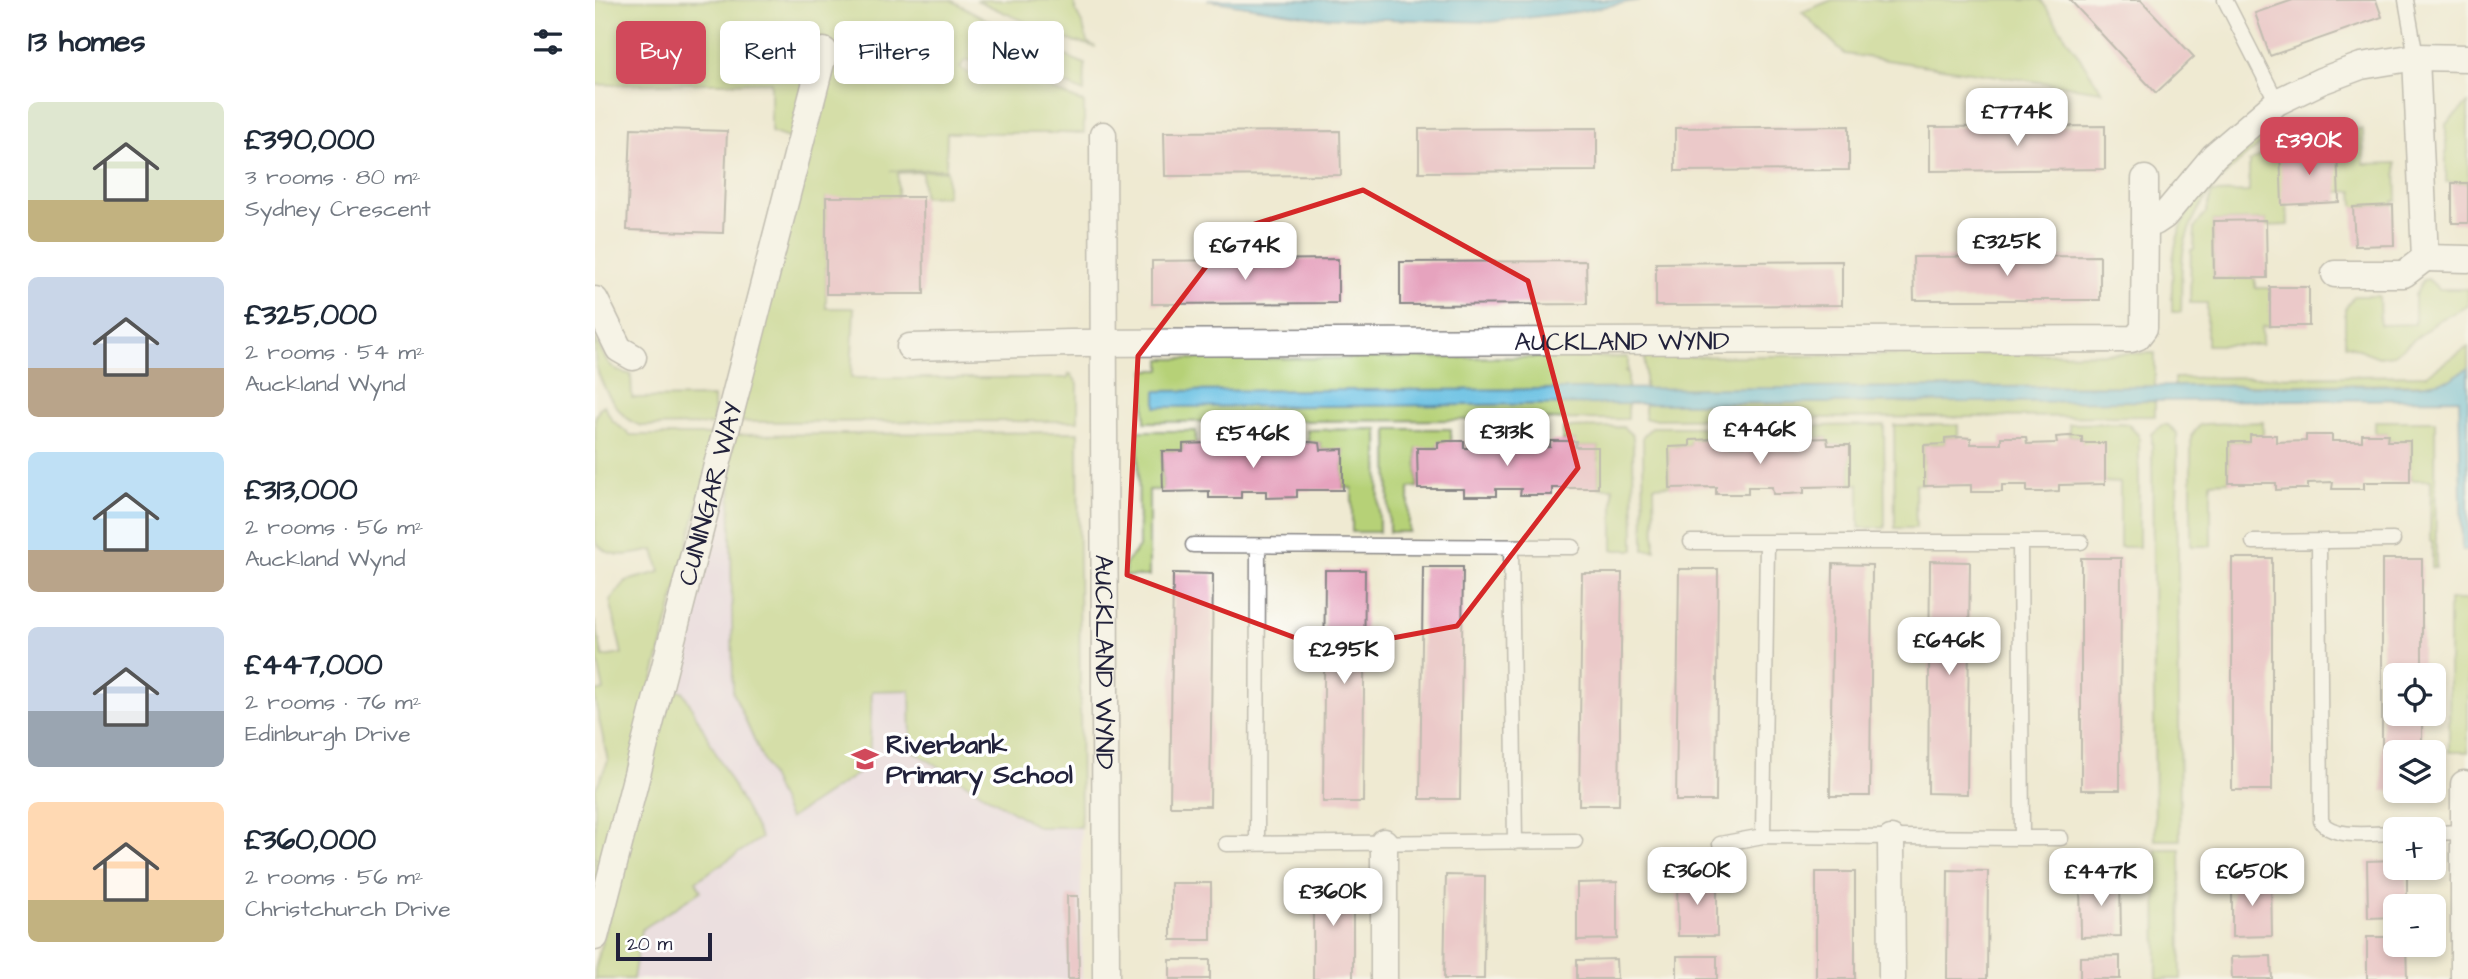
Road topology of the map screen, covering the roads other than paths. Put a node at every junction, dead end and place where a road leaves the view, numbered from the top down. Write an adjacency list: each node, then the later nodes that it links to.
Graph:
1 (2225, 0): 6 (lane)
2 (2406, 0): 4 (lane)
3 (824, 51): 43 (street, CUNINGAR WAY)
4 (2416, 57): 5 (street); 6 (street); 10 (street)
5 (2468, 58)
6 (2277, 102): 9 (street)
7 (1103, 135): 14 (street, AUCKLAND WYND)
8 (2145, 179): 9 (street)
9 (2145, 223): 14 (street, AUCKLAND WYND)
10 (2425, 258): 11 (street); 12 (street)
11 (2468, 259)
12 (2335, 274)
13 (595, 300): 16 (street)
14 (1103, 343): 15 (street, AUCKLAND WYND); 44 (street, AUCKLAND WYND)
15 (909, 347)
16 (633, 357)
17 (2393, 540): 18 (lane)
18 (2319, 541): 22 (lane); 31 (lane)
19 (1691, 542): 23 (lane)
20 (2020, 542): 21 (lane); 23 (lane); 33 (lane)
21 (2081, 542)
22 (2253, 542)
23 (1767, 543): 32 (lane)
24 (1193, 545): 25 (lane)
25 (1258, 546): 27 (lane); 39 (lane)
26 (1573, 547): 27 (lane)
27 (1511, 548): 38 (lane)
28 (2464, 784): 30 (street)
29 (2446, 832): 30 (lane)
30 (2463, 832): 42 (street)
31 (2383, 833)
32 (1763, 836): 35 (lane); 41 (lane)
33 (2022, 838): 34 (lane); 35 (lane)
34 (2061, 838)
35 (1891, 839): 46 (street)
36 (1575, 841): 38 (lane)
37 (1384, 842): 38 (lane); 39 (lane); 45 (street)
38 (1515, 842)
39 (1257, 843): 40 (lane)
40 (1226, 844)
41 (1720, 844)
42 (2466, 865): 47 (street)
43 (595, 937)
44 (1106, 979)
45 (1384, 979)
46 (1892, 979)
47 (2464, 979)

